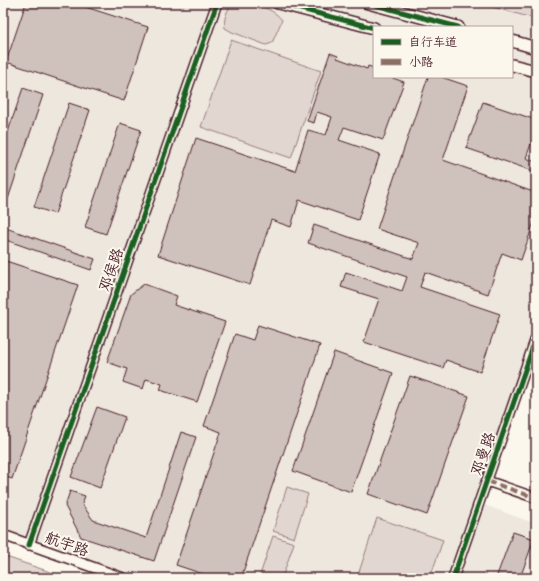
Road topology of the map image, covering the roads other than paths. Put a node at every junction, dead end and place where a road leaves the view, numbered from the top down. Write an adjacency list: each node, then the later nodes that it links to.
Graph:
1 (217, 3): 14 (street, 邓侯路)
2 (278, 3): 5 (main road)
3 (368, 3): 4 (main road)
4 (454, 26)
5 (373, 28)
6 (513, 41): 7 (main road)
7 (536, 48)
8 (513, 64): 9 (main road)
9 (536, 71)
10 (536, 338): 11 (street, 邓曼路)
11 (487, 481): 12 (street); 16 (street, 邓曼路)
12 (536, 498)
13 (3, 535): 14 (street, 航宇路)
14 (29, 545): 15 (street, 航宇路)
15 (123, 578)
16 (453, 578)

